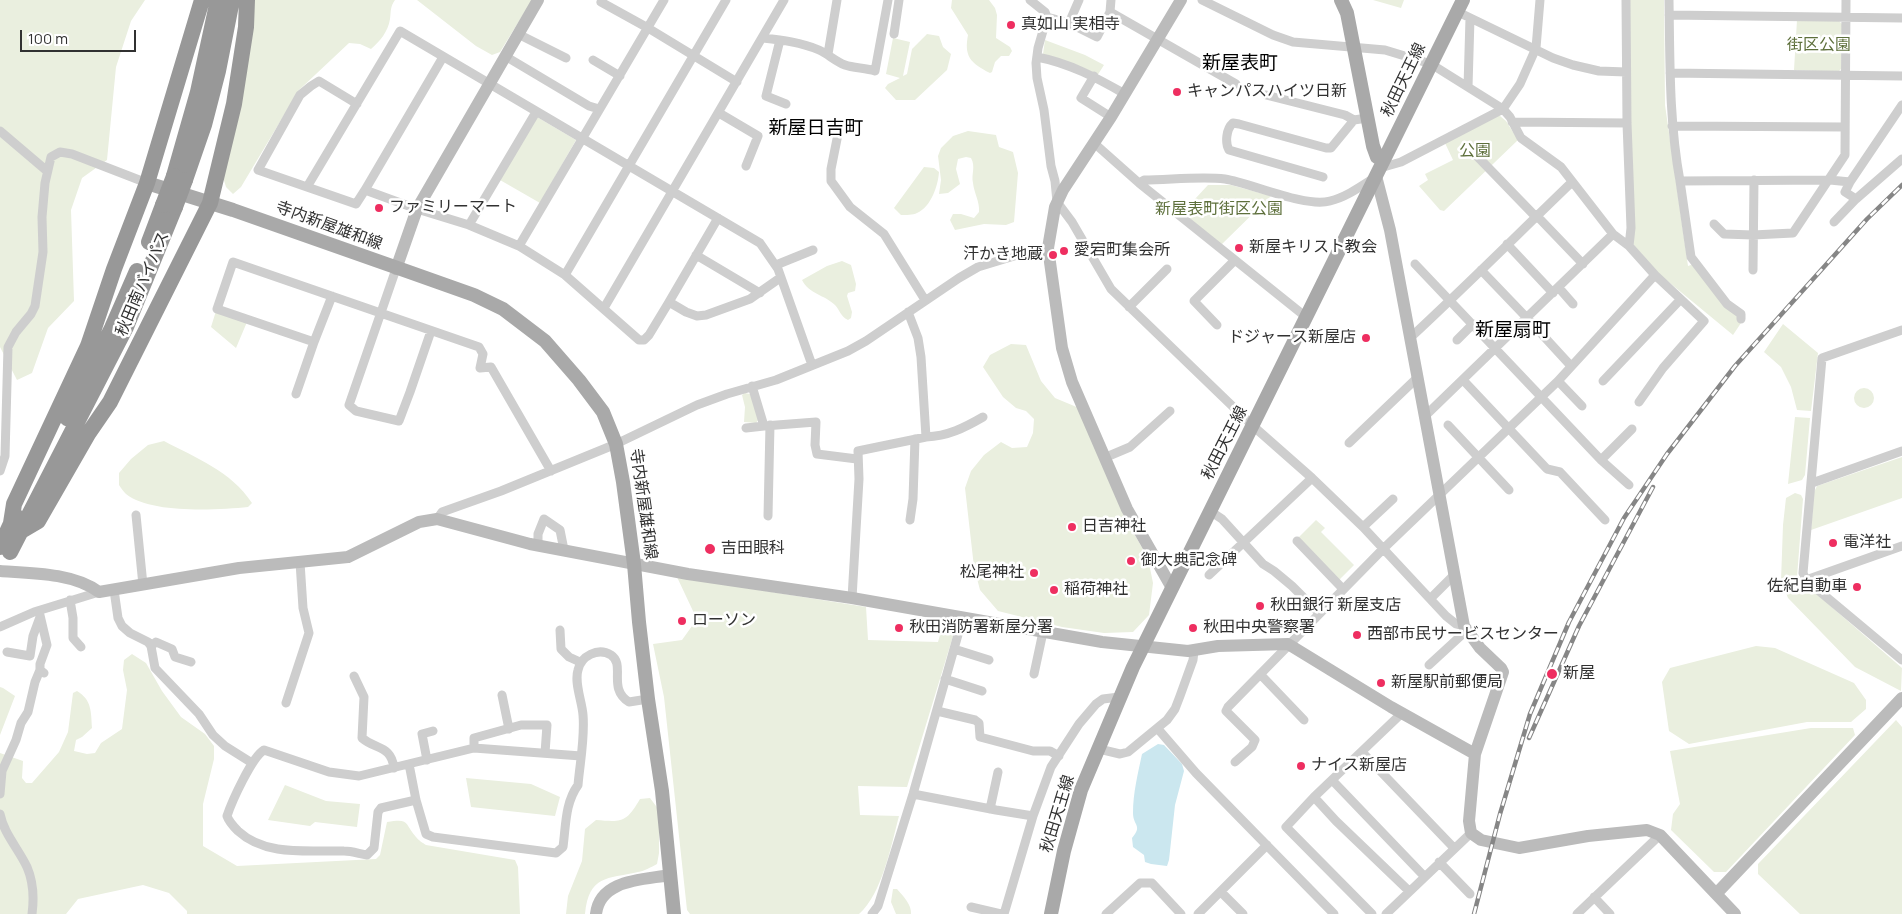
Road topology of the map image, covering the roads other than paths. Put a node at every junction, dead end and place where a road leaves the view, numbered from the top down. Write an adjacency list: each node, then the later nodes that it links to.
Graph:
1 (202, 0): 88 (highway)
2 (218, 0): 82 (highway, 秋田南バイパス)
3 (232, 0): 82 (highway, 秋田南バイパス)
4 (247, 0): 95 (highway)
5 (538, 0): 31 (street)
6 (602, 0): 30 (street)
7 (664, 0): 30 (street)
8 (726, 0): 41 (street)
9 (784, 0): 33 (street)
10 (838, 0): 38 (street)
11 (888, 0): 38 (street)
12 (899, 0): 32 (street)
13 (1030, 0): 27 (street)
14 (1079, 0): 29 (street)
15 (1111, 0): 24 (street)
16 (1182, 0): 34 (street)
17 (1202, 0): 36 (street)
18 (1341, 0): 36 (main road)
19 (1540, 0): 37 (street)
20 (1626, 0): 46 (street)
21 (1669, 0): 25 (street)
22 (1846, 0): 26 (street)
23 (1464, 10): 37 (street); 45 (main road, 秋田天王線); 55 (street)
24 (1110, 12): 29 (street); 34 (street)
25 (1669, 14): 26 (street); 47 (street)
26 (1846, 16): 28 (street); 49 (street)
27 (1047, 17): 29 (street); 42 (street)
28 (1902, 18)
29 (1070, 23)
30 (648, 28): 41 (street); 50 (street)
31 (518, 34): 39 (street); 43 (street)
32 (894, 34)
33 (762, 38): 35 (street); 52 (street)
34 (1159, 39): 54 (street); 56 (street)
35 (780, 40): 38 (street); 59 (street)
36 (1354, 47): 45 (street); 66 (main road)
37 (1536, 48): 46 (street); 61 (street)
38 (828, 54)
39 (505, 56): 53 (street); 62 (street)
40 (443, 57): 53 (street); 58 (street); 91 (street)
41 (693, 57): 52 (street); 77 (street)
42 (1037, 57): 51 (street); 94 (street)
43 (566, 58)
44 (593, 60): 50 (street)
45 (1431, 64): 55 (street); 79 (main road, 秋田天王線)
46 (1626, 72): 68 (street)
47 (1670, 73): 49 (street); 70 (street)
48 (1901, 73): 49 (street)
49 (1845, 74): 71 (street)
50 (620, 76): 62 (street)
51 (1094, 76): 56 (street); 65 (street)
52 (736, 82): 64 (street)
53 (489, 83): 63 (street); 96 (street)
54 (1236, 84)
55 (1468, 87): 61 (street)
56 (1125, 94): 65 (street)
57 (1266, 95): 66 (street)
58 (357, 104): 90 (street); 90 (street)
59 (786, 104)
60 (1902, 105): 87 (street)
61 (1503, 109): 67 (street); 79 (street)
62 (599, 110): 73 (street)
63 (536, 112): 73 (street); 101 (street)
64 (719, 112): 78 (street); 92 (street)
65 (1111, 117): 74 (street)
66 (1360, 119): 79 (main road); 81 (street)
67 (1512, 122): 68 (street); 86 (street)
68 (1627, 123): 106 (street)
69 (840, 124): 124 (street)
70 (1672, 126): 71 (street); 85 (street)
71 (1845, 127): 84 (street)
72 (0, 131): 80 (street)
73 (582, 138): 77 (street); 105 (street)
74 (1094, 143): 89 (street); 94 (street)
75 (1475, 154): 97 (street)
76 (1902, 159): 93 (street)
77 (629, 165): 92 (street); 118 (street)
78 (746, 166)
79 (1380, 168): 89 (street); 133 (main road, 秋田天王線); 140 (street)
80 (47, 171): 88 (street); 151 (street)
81 (1324, 177)
82 (179, 178): 188 (highway, 秋田南バイパス, bridge)
83 (1754, 180): 84 (street); 85 (street); 103 (street)
84 (1830, 180): 87 (street); 103 (street)
85 (1680, 181): 135 (street)
86 (1572, 182): 97 (street); 102 (street)
87 (1850, 182): 93 (street)
88 (147, 183): 95 (main road, 寺内新屋雄和線); 188 (highway)
89 (1139, 183): 110 (street)
90 (306, 187): 91 (street)
91 (365, 190): 96 (street)
92 (672, 191): 98 (street); 130 (street)
93 (1856, 199): 99 (street)
94 (1057, 202): 107 (street); 129 (street)
95 (210, 203): 114 (main road, 寺内新屋雄和線); 188 (highway)
96 (416, 209): 101 (street); 114 (street)
97 (1536, 216): 104 (street); 112 (street)
98 (718, 218): 109 (street); 113 (street)
99 (1834, 222)
100 (1714, 224): 103 (street)
101 (469, 225): 105 (street)
102 (1613, 234): 106 (street); 112 (street)
103 (1753, 235): 117 (street)
104 (1507, 244): 116 (street); 121 (street)
105 (518, 246): 118 (street)
106 (1628, 246): 119 (street)
107 (1048, 248): 124 (street); 171 (street)
108 (813, 250): 113 (street)
109 (696, 255): 122 (street); 127 (street)
110 (1235, 260): 133 (street); 137 (street)
111 (1415, 264): 126 (street)
112 (1583, 264): 121 (street)
113 (776, 265): 120 (street)
114 (396, 268): 132 (street); 168 (main road, 寺内新屋雄和線)
115 (1167, 269): 129 (street)
116 (1481, 270): 126 (street); 134 (street)
117 (1753, 270)
118 (565, 275): 130 (street)
119 (1655, 275): 125 (street); 145 (street)
120 (780, 278): 122 (street); 144 (street)
121 (1556, 290): 128 (street); 134 (street)
122 (760, 294): 127 (street)
123 (332, 296): 132 (street); 142 (street); 142 (street)
124 (925, 300): 131 (street)
125 (1680, 300): 149 (street); 154 (street)
126 (1451, 301): 136 (street); 140 (street)
127 (669, 302): 130 (street)
128 (1573, 304)
129 (1129, 307): 161 (street)
130 (604, 308)
131 (908, 312): 144 (street); 165 (street)
132 (380, 313): 139 (street); 139 (street)
133 (1306, 317): 161 (main road, 秋田天王線)
134 (1527, 318): 143 (street); 145 (street)
135 (1741, 319)
136 (1473, 324): 141 (street); 143 (street)
137 (1217, 325)
138 (1902, 330): 177 (street)
139 (431, 331): 175 (street)
140 (1410, 338): 146 (street)
141 (1457, 340)
142 (314, 342): 152 (street)
143 (1496, 348): 147 (street); 153 (street)
144 (812, 365): 150 (street)
145 (1571, 366): 148 (street)
146 (1417, 378): 158 (street); 167 (street)
147 (1463, 380): 158 (street); 163 (street)
148 (1558, 381): 153 (street); 155 (street)
149 (1603, 381)
150 (752, 386): 160 (street); 168 (street)
151 (3, 394): 174 (street)
152 (296, 394)
153 (1541, 397): 163 (street); 173 (street)
154 (1639, 402)
155 (1582, 406)
156 (1170, 411): 171 (street)
157 (983, 417): 165 (street)
158 (1424, 417): 180 (street)
159 (1448, 425): 170 (street)
160 (767, 426): 162 (street); 172 (street); 184 (street)
161 (1253, 426): 176 (street); 182 (main road, 秋田天王線)
162 (746, 428)
163 (1509, 429): 170 (street); 187 (street)
164 (1632, 429): 173 (street)
165 (926, 437): 166 (street)
166 (915, 439): 172 (street); 186 (street)
167 (1349, 443)
168 (616, 444): 175 (street); 198 (main road, 寺内新屋雄和線)
169 (1902, 452): 177 (street)
170 (1479, 457): 179 (street); 180 (street)
171 (1104, 458): 204 (street)
172 (857, 459): 208 (street)
173 (1602, 460): 178 (street)
174 (0, 471)
175 (551, 471): 185 (street)
176 (1312, 478): 189 (street); 191 (street)
177 (1812, 483): 202 (street)
178 (1629, 485)
179 (1509, 490)
180 (1440, 494): 194 (street); 200 (street)
181 (1393, 499): 189 (street)
182 (1210, 511): 191 (street); 204 (main road, 秋田天王線)
183 (136, 515): 203 (street)
184 (768, 516)
185 (437, 520): 192 (street); 197 (street)
186 (910, 520)
187 (1605, 520)
188 (16, 527): 195 (highway, 秋田南バイパス)
189 (1363, 528): 194 (street)
190 (1297, 541): 205 (street)
191 (1244, 543): 201 (street); 211 (street)
192 (538, 545): 196 (street); 196 (street)
193 (1902, 546): 202 (street)
194 (1383, 549): 205 (street); 209 (street)
195 (5, 550)
196 (564, 550): 198 (street)
197 (300, 562): 203 (street); 239 (street)
198 (634, 564): 208 (street); 238 (main road, 寺内新屋雄和線)
199 (0, 571): 207 (street)
200 (1455, 574): 209 (street); 215 (street)
201 (1209, 576)
202 (1806, 580): 226 (street)
203 (143, 585): 206 (street)
204 (1172, 588): 220 (main road, 秋田天王線)
205 (1343, 589): 211 (street)
206 (114, 590): 207 (street); 219 (street)
207 (98, 592): 210 (street)
208 (852, 598): 213 (street)
209 (1430, 598): 215 (street)
210 (70, 600): 212 (street); 221 (street)
211 (1319, 613): 218 (street)
212 (40, 614): 214 (street); 224 (street); 260 (street)
213 (964, 617): 217 (street); 222 (street)
214 (0, 627)
215 (1465, 628): 229 (street); 250 (street)
216 (560, 630): 228 (street)
217 (1043, 632): 220 (street); 230 (street)
218 (1288, 644): 223 (street); 231 (street); 241 (street)
219 (151, 646): 227 (street); 255 (street)
220 (1145, 646): 223 (street); 236 (main road, 秋田天王線)
221 (81, 647)
222 (954, 649): 225 (street); 233 (street)
223 (1194, 651): 244 (street)
224 (7, 652)
225 (989, 660)
226 (1902, 660)
227 (191, 662)
228 (580, 662): 238 (street); 251 (street)
229 (1429, 665)
230 (1034, 674)
231 (1260, 674): 242 (street); 254 (street)
232 (354, 676): 257 (street)
233 (946, 679): 234 (street); 240 (street)
234 (982, 690)
235 (502, 695): 243 (street)
236 (1119, 697): 247 (main road, 秋田天王線); 252 (street)
237 (1902, 698): 277 (street)
238 (648, 699): 272 (main road, 寺内新屋雄和線)
239 (286, 703)
240 (937, 710): 252 (street); 261 (street)
241 (1402, 713): 248 (street); 250 (street)
242 (1304, 720)
243 (509, 729): 246 (street); 249 (street)
244 (1158, 729): 247 (street); 269 (street)
245 (433, 731): 253 (street)
246 (474, 748): 249 (street); 253 (street)
247 (1099, 749): 287 (main road, 秋田天王線)
248 (1362, 752): 259 (street); 270 (street)
249 (545, 753): 251 (street)
250 (1475, 754): 267 (street)
251 (581, 756): 263 (street)
252 (1059, 756): 266 (street)
253 (427, 760): 256 (street)
254 (1235, 762)
255 (252, 763): 257 (street); 263 (street)
256 (409, 764): 257 (street); 263 (street)
257 (394, 768)
258 (998, 772): 264 (street)
259 (1332, 780): 262 (street); 273 (street)
260 (0, 794)
261 (913, 794): 264 (street); 285 (street)
262 (1314, 797): 274 (street); 293 (street)
263 (416, 800)
264 (990, 809): 266 (street)
265 (0, 814): 282 (street)
266 (1033, 816): 286 (street)
267 (1471, 834): 268 (street); 270 (street)
268 (1660, 836): 277 (street); 278 (street)
269 (1267, 845): 275 (street); 292 (street)
270 (1454, 848): 271 (street)
271 (1439, 862): 273 (street); 276 (street)
272 (670, 875): 283 (street); 284 (main road, 寺内新屋雄和線)
273 (1424, 876): 274 (street)
274 (1409, 891): 281 (street)
275 (1221, 892): 290 (street); 291 (street)
276 (1470, 894)
277 (1716, 894): 280 (street)
278 (1594, 897): 294 (street); 295 (street)
279 (970, 907): 286 (street)
280 (1729, 912)
281 (1390, 913)
282 (32, 914)
283 (596, 914)
284 (674, 914)
285 (872, 914)
286 (1003, 914)
287 (1051, 914)
288 (1106, 914): 289 (street)
289 (1181, 914)
290 (1198, 914)
291 (1243, 914)
292 (1334, 914)
293 (1372, 914)
294 (1577, 914)
295 (1610, 914)

